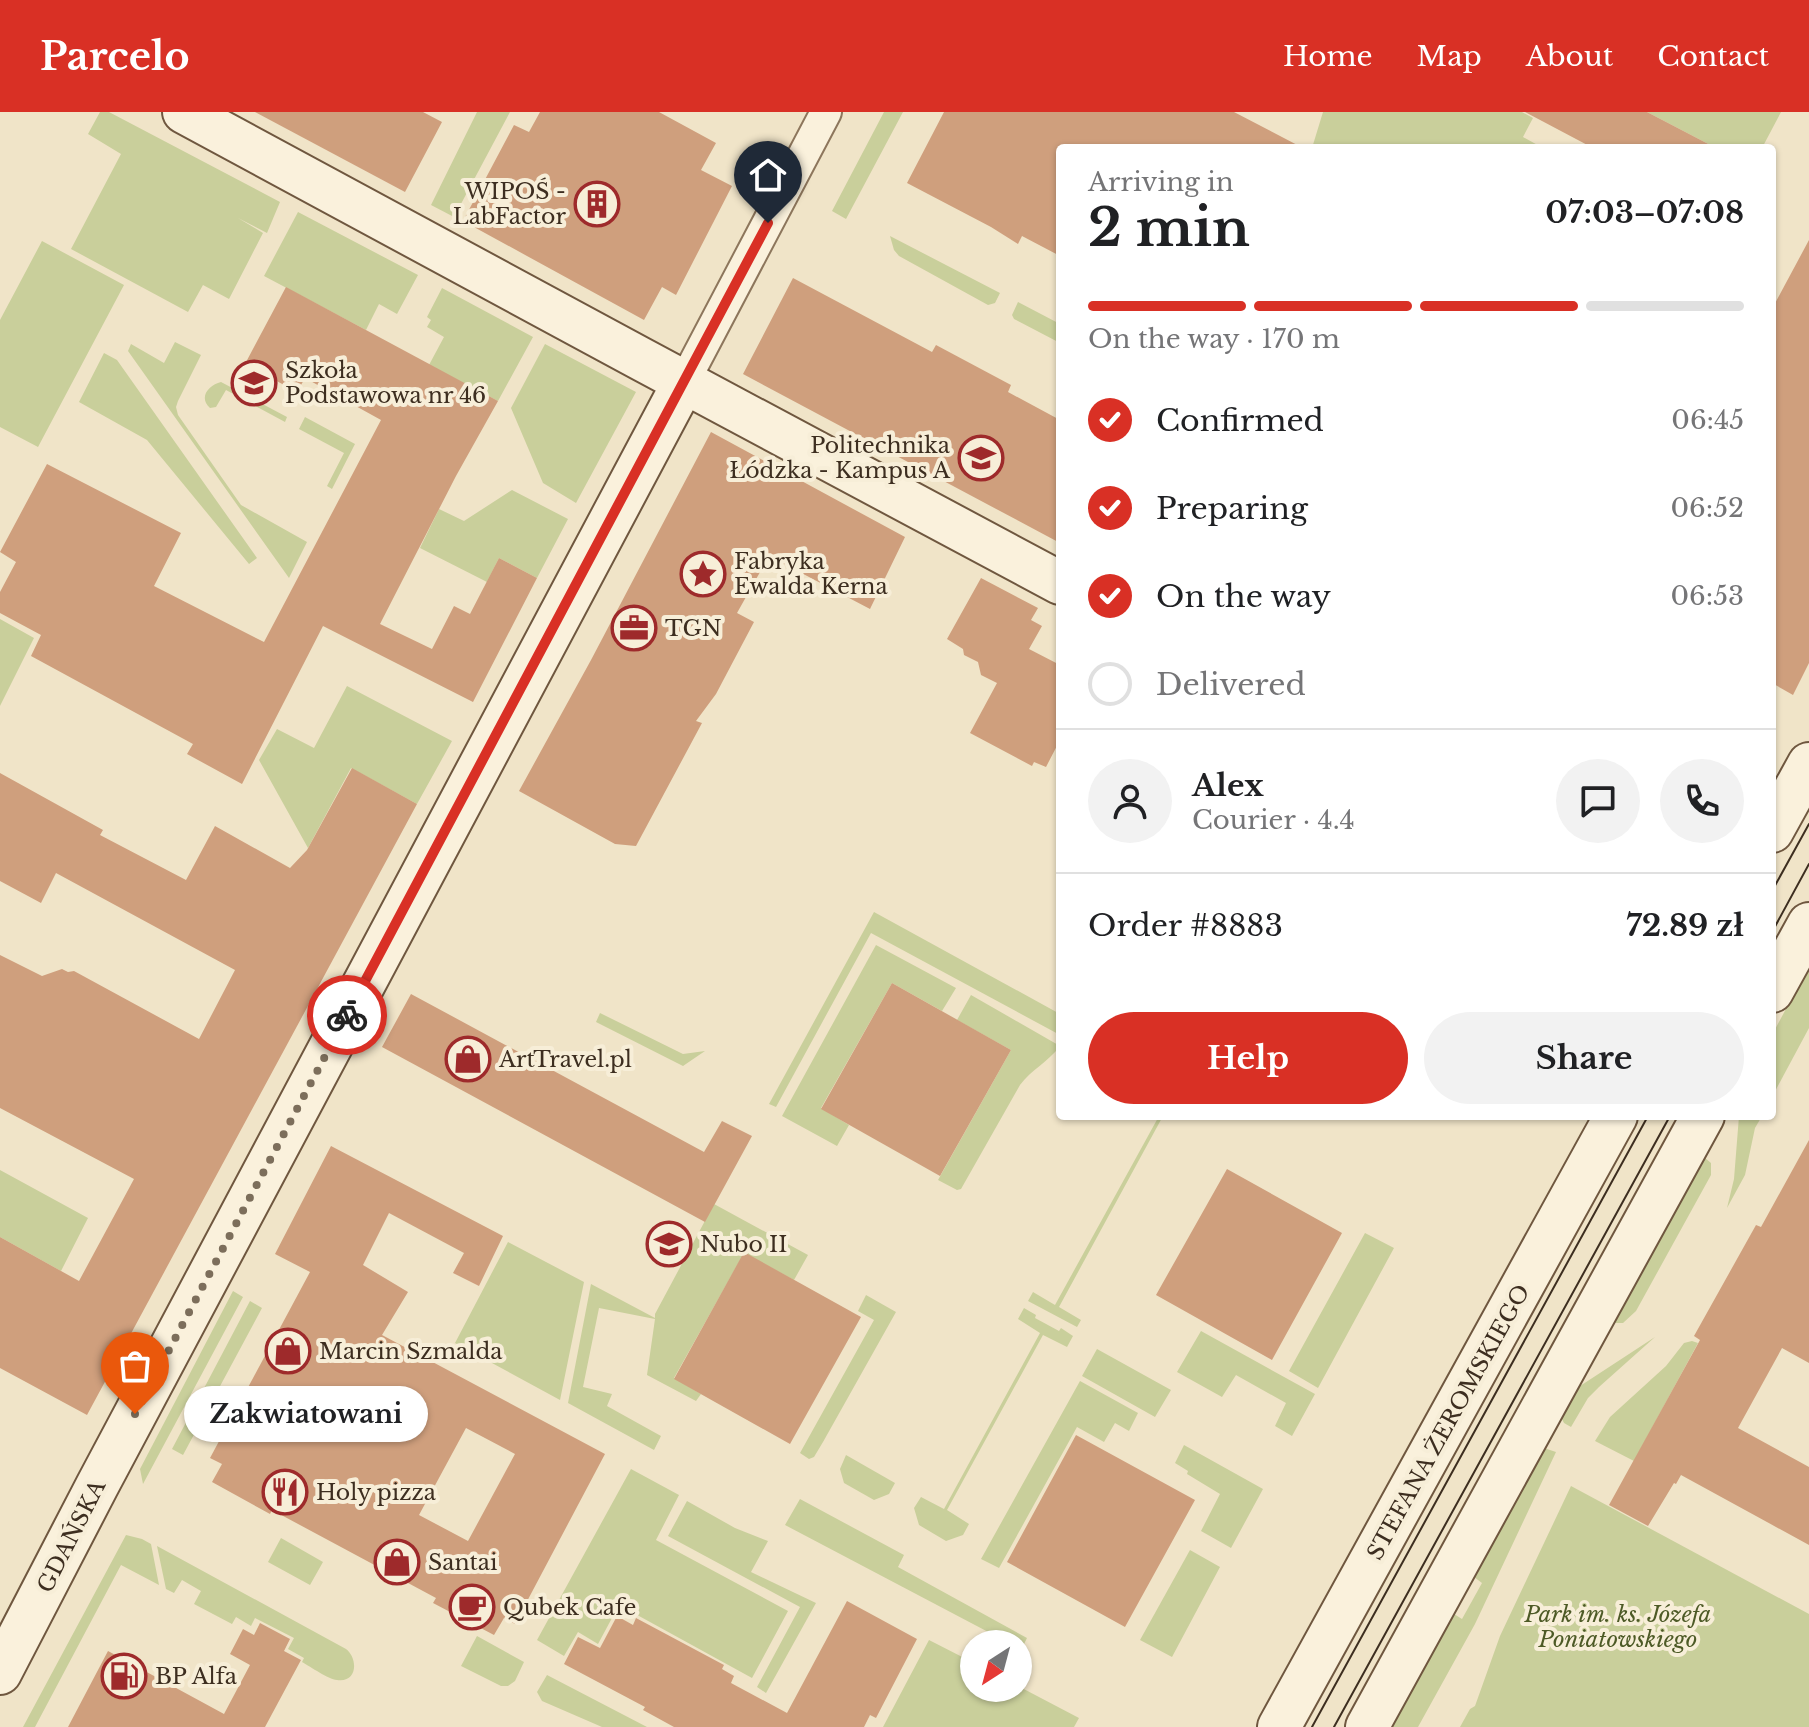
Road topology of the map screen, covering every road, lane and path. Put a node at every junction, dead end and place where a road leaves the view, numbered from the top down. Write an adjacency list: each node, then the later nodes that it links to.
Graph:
1 (184, 112): 3 (street)
2 (826, 112): 3 (street)
3 (684, 382): 4 (street); 11 (street, GDAŃSKA)
4 (1056, 581)
5 (1809, 764): 6 (street)
6 (1776, 824)
7 (1809, 924): 8 (street)
8 (1776, 984)
9 (1614, 1120): 12 (street, STEFANA ŻEROMSKIEGO)
10 (1701, 1120): 13 (street)
11 (0, 1673)
12 (1279, 1727)
13 (1367, 1727)

